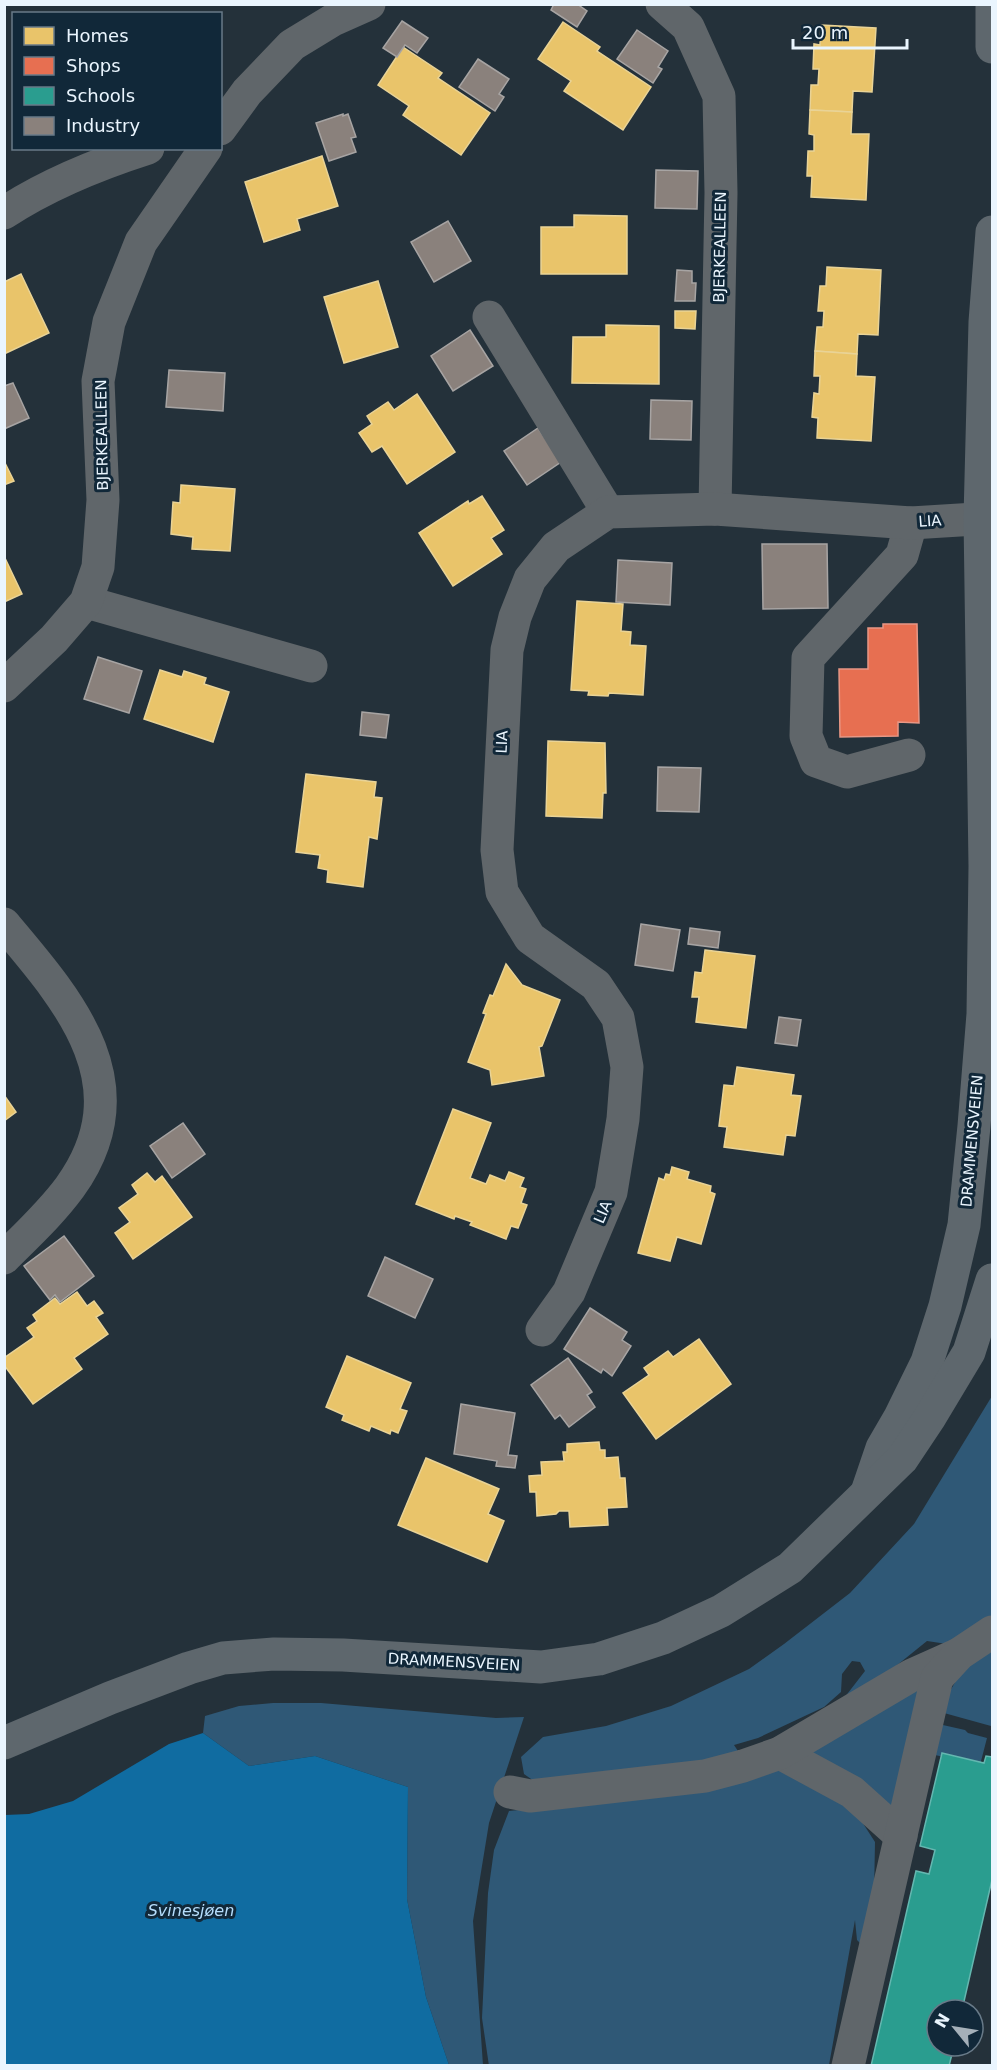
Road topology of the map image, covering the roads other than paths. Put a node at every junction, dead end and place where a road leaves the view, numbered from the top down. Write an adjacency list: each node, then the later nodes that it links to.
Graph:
1 (369, 4): 5 (street)
2 (662, 4): 11 (street, BJERKEALLEEN)
3 (992, 4): 4 (main road)
4 (993, 47)
5 (222, 126)
6 (142, 150): 8 (street)
7 (205, 150): 15 (street, BJERKEALLEEN)
8 (4, 213)
9 (993, 232): 13 (main road, DRAMMENSVEIEN)
10 (489, 317): 12 (street)
11 (715, 509): 12 (street, LIA); 14 (street, LIA)
12 (608, 512): 23 (street, LIA)
13 (986, 518): 14 (street, LIA); 20 (main road, DRAMMENSVEIEN)
14 (910, 523): 18 (street)
15 (86, 602): 16 (street); 17 (street, BJERKEALLEEN)
16 (311, 666)
17 (4, 686)
18 (909, 754)
19 (4, 924): 21 (street)
20 (988, 1014): 24 (main road, DRAMMENSVEIEN)
21 (4, 1258)
22 (993, 1280): 24 (main road, DRAMMENSVEIEN)
23 (542, 1330)
24 (867, 1492): 27 (main road, DRAMMENSVEIEN)
25 (993, 1632): 26 (street)
26 (959, 1654): 28 (street); 30 (street)
27 (4, 1743)
28 (780, 1753): 29 (street); 30 (street)
29 (510, 1792)
30 (901, 1836): 31 (street)
31 (848, 2066)

